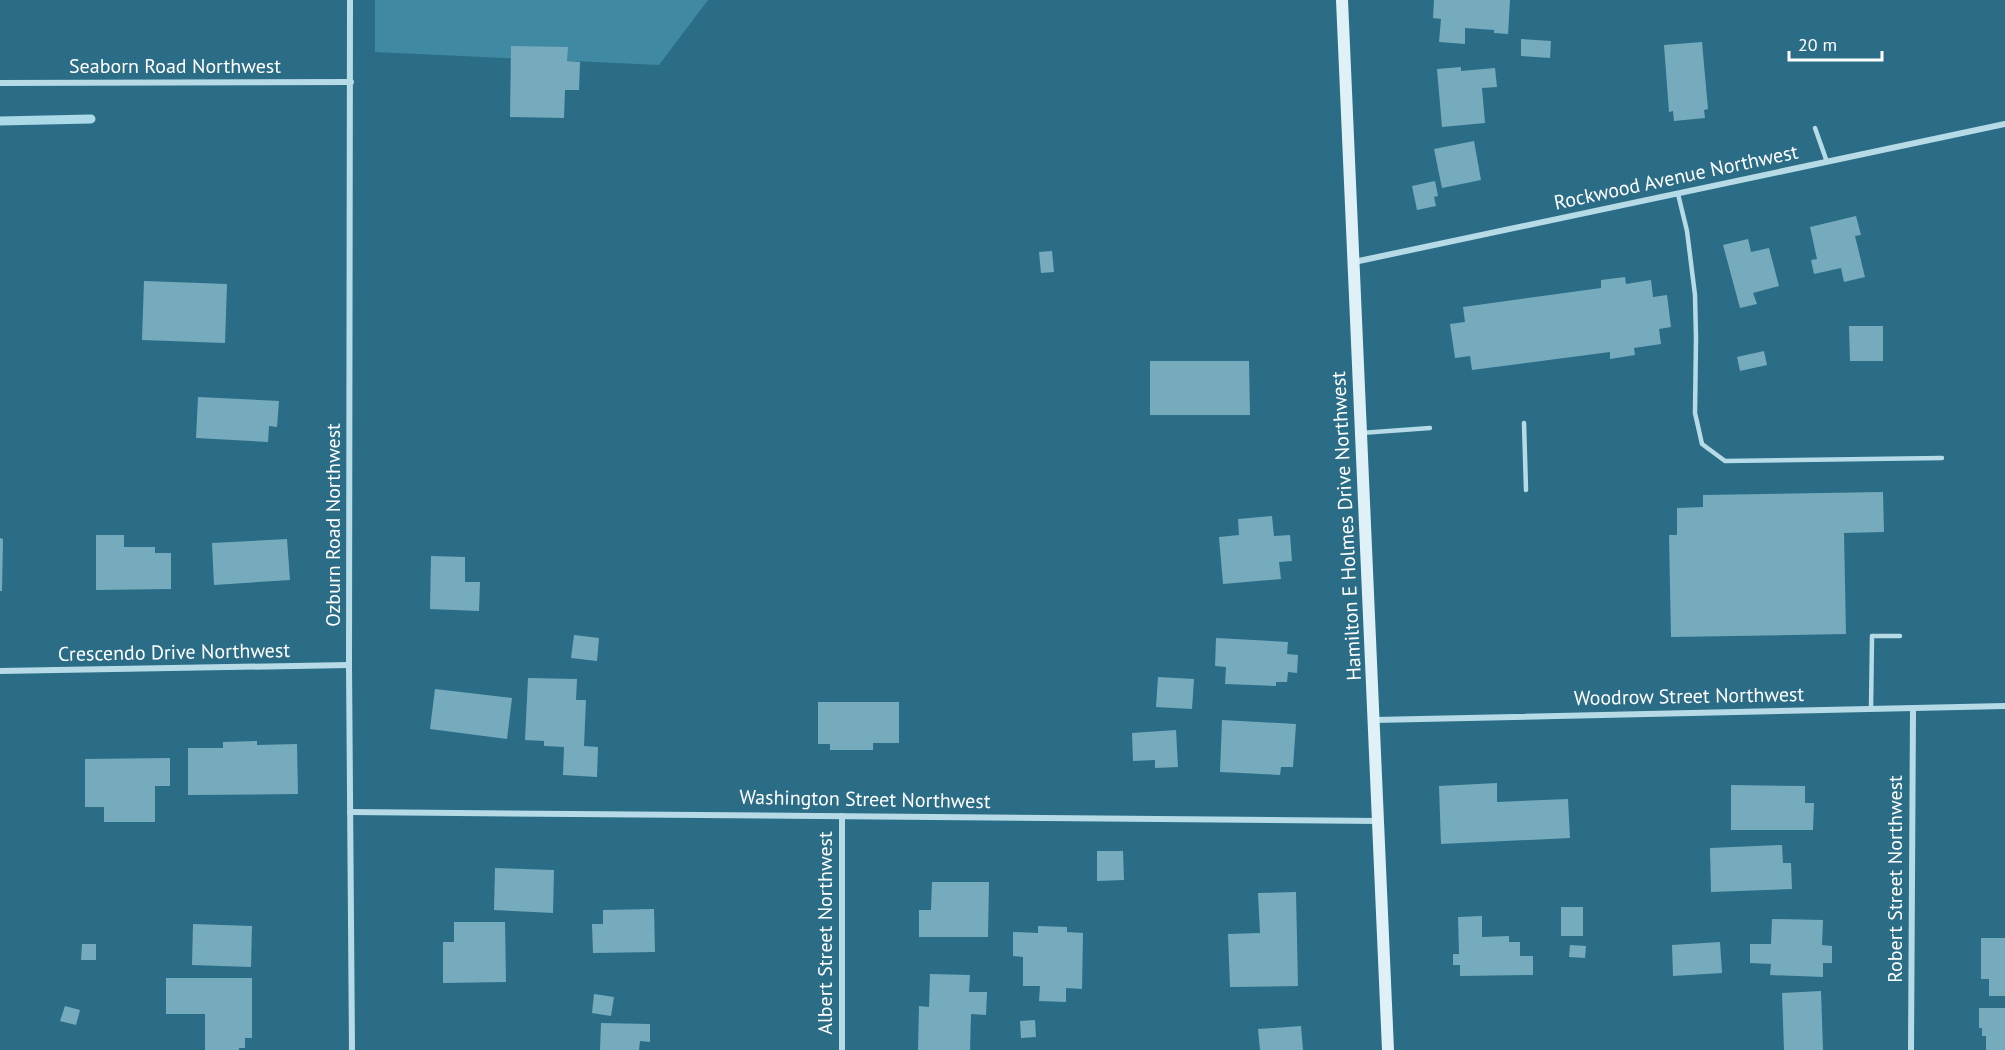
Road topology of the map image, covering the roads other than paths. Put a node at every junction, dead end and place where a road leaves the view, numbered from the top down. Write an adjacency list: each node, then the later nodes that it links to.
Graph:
1 (350, 0): 3 (street, Ozburn Road Northwest)
2 (1342, 0): 9 (main road, Hamilton E Holmes Drive Northwest)
3 (351, 82): 4 (street, Seaborn Road Northwest); 16 (street, Ozburn Road Northwest)
4 (0, 84)
5 (2005, 124): 7 (street, Rockwood Avenue Northwest)
6 (1815, 128): 7 (lane)
7 (1827, 162): 8 (street, Rockwood Avenue Northwest)
8 (1678, 194): 9 (street, Rockwood Avenue Northwest); 13 (lane)
9 (1353, 262): 12 (main road, Hamilton E Holmes Drive Northwest)
10 (1524, 423): 14 (lane)
11 (1430, 428): 12 (lane)
12 (1361, 433): 21 (main road, Hamilton E Holmes Drive Northwest)
13 (1942, 458)
14 (1526, 490)
15 (1900, 636): 20 (lane)
16 (349, 664): 17 (street, Crescendo Drive Northwest); 22 (street, Ozburn Road Northwest)
17 (0, 671)
18 (2005, 706): 19 (street, Woodrow Street Northwest)
19 (1913, 708): 20 (street, Woodrow Street Northwest); 28 (street, Robert Street Northwest)
20 (1871, 709): 21 (street, Woodrow Street Northwest)
21 (1374, 720): 24 (main road, Hamilton E Holmes Drive Northwest)
22 (350, 812): 23 (street, Washington Street Northwest); 25 (street, Ozburn Road Northwest)
23 (842, 816): 24 (street, Washington Street Northwest); 26 (street, Albert Street Northwest)
24 (1378, 821): 27 (main road, Hamilton E Holmes Drive Northwest)
25 (352, 1050)
26 (842, 1050)
27 (1388, 1050)
28 (1911, 1050)

